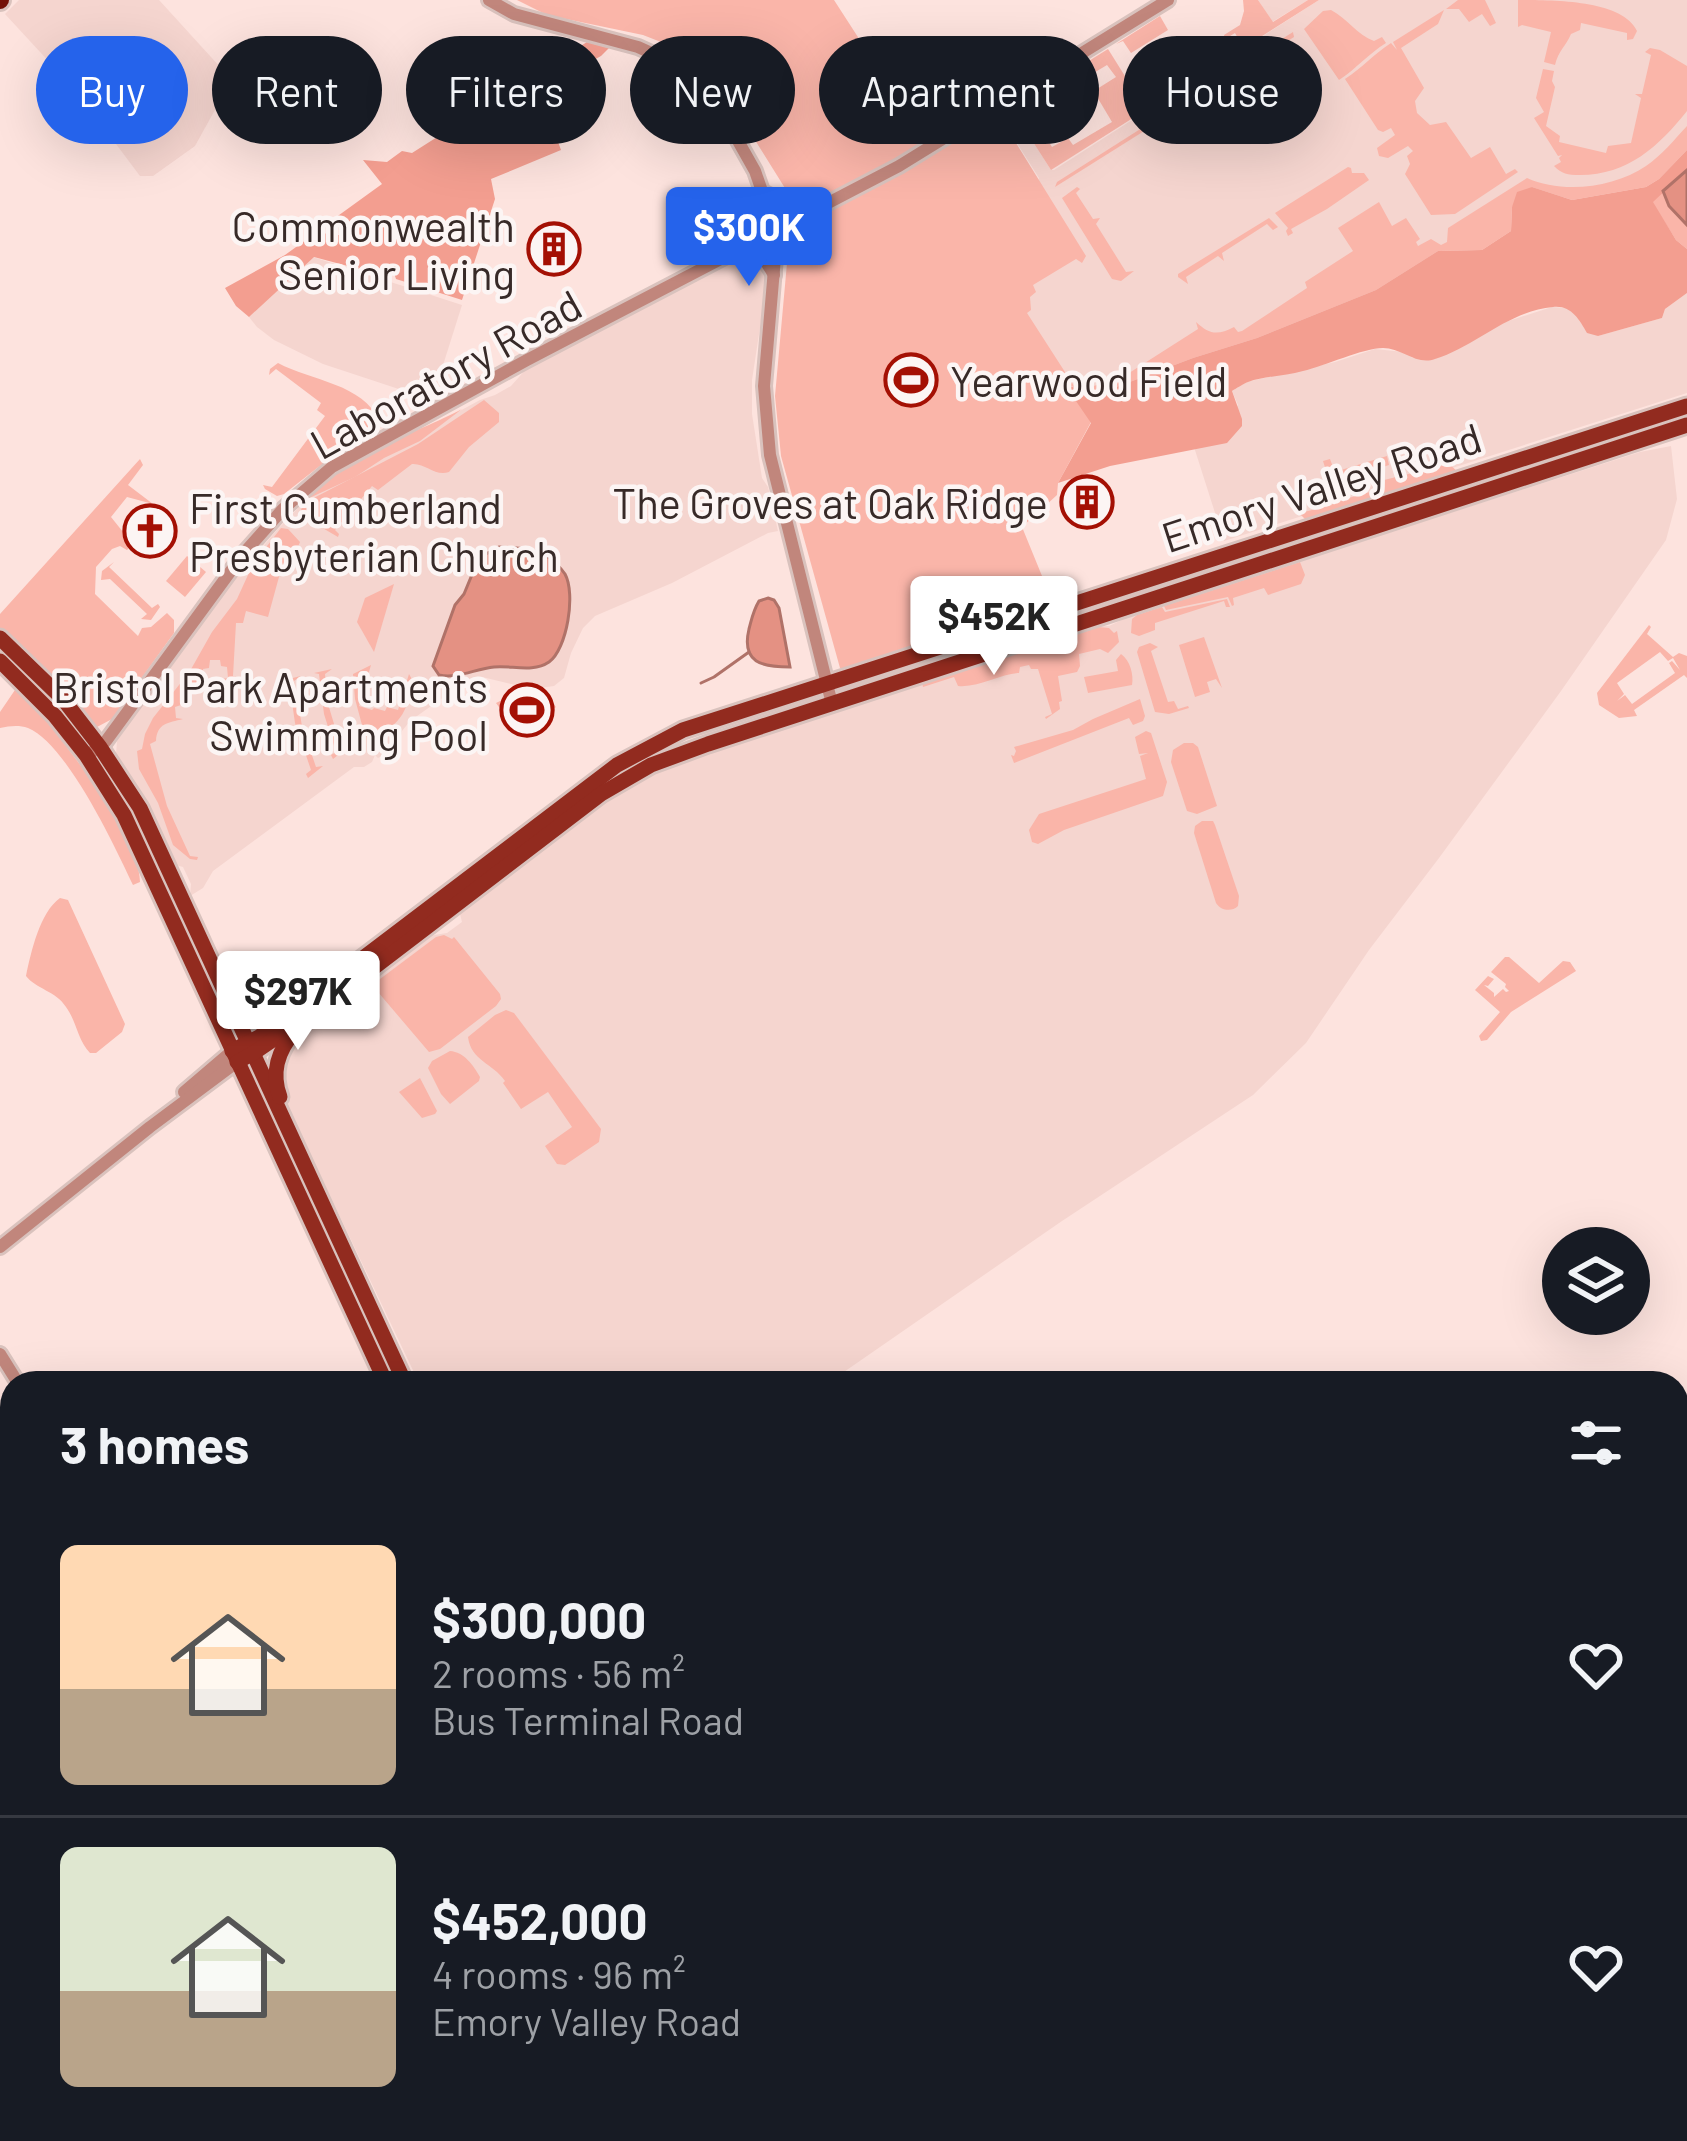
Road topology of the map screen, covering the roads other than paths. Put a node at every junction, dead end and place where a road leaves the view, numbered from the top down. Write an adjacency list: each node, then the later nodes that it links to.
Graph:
1 (488, 0): 3 (street)
2 (1168, 0): 4 (street, Laboratory Road)
3 (762, 189): 4 (street); 5 (street)
4 (820, 208): 5 (street, Laboratory Road)
5 (774, 232): 6 (street, Laboratory Road); 7 (street)
6 (739, 250): 7 (street); 16 (street, Laboratory Road)
7 (774, 275): 14 (street)
8 (1687, 406): 10 (main road, Emory Valley Road)
9 (1687, 425): 11 (main road, Emory Valley Road)
10 (1298, 531): 11 (main road); 14 (main road, Emory Valley Road)
11 (1305, 551): 15 (main road, Emory Valley Road)
12 (0, 638): 16 (main road)
13 (0, 661): 16 (main road)
14 (826, 682): 15 (street); 17 (main road, Emory Valley Road)
15 (832, 704): 19 (main road, Emory Valley Road)
16 (93, 751): 18 (main road); 20 (main road)
17 (374, 949): 18 (main road); 20 (main road, Emory Valley Road)
18 (213, 969): 20 (main road)
19 (334, 998): 20 (main road, Emory Valley Road); 22 (main road)
20 (242, 1053): 21 (street); 22 (main road); 23 (main road)
21 (0, 1247)
22 (346, 1257): 24 (main road)
23 (381, 1371)
24 (399, 1371)

